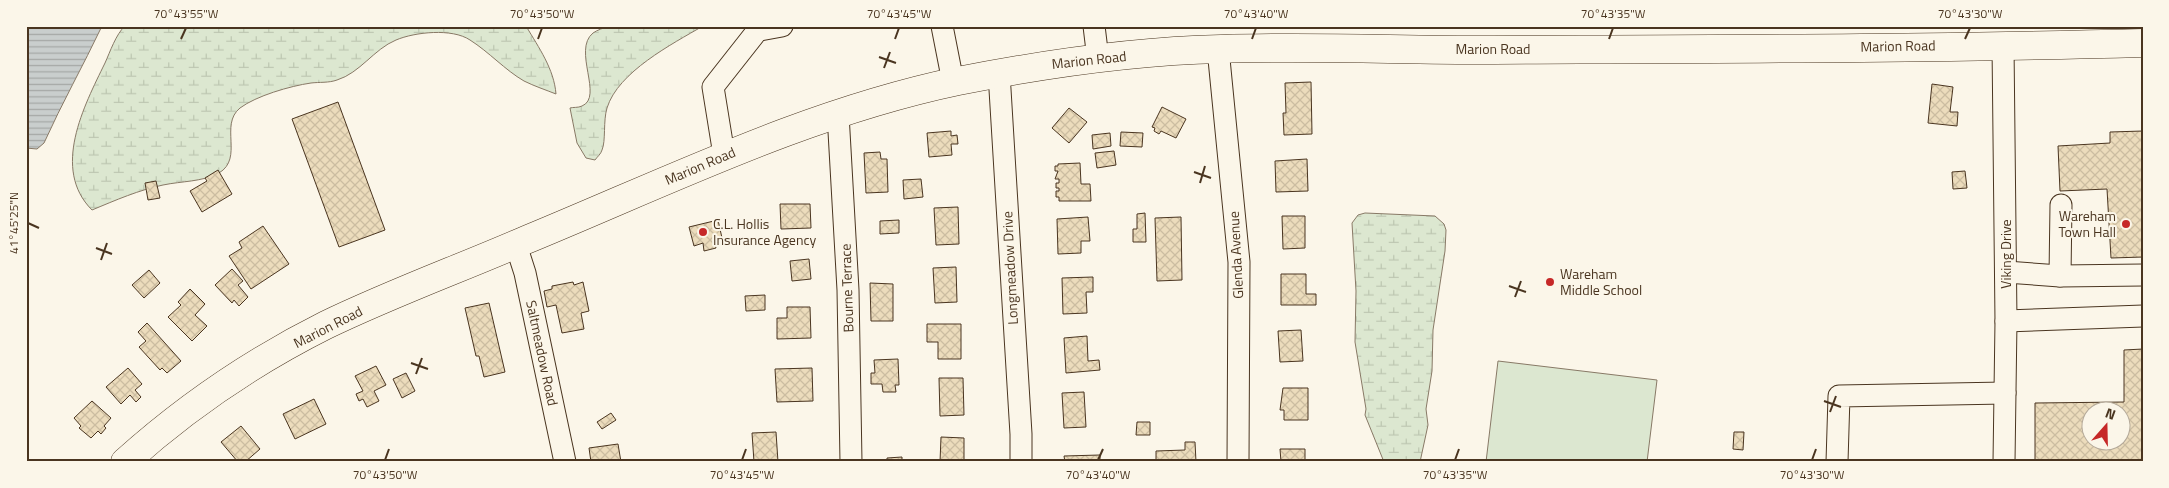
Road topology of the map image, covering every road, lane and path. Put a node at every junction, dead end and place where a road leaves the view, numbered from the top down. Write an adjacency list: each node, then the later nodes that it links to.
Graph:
1 (782, 26): 4 (street)
2 (942, 26): 11 (street)
3 (1094, 26): 9 (street)
4 (760, 28): 13 (street)
5 (1340, 37): 7 (main road, Marion Road); 8 (main road, Marion Road)
6 (2143, 44): 7 (main road, Marion Road)
7 (2003, 45): 16 (street, Viking Drive)
8 (1218, 49): 9 (main road, Marion Road); 26 (street, Glenda Avenue)
9 (1098, 59): 10 (main road, Marion Road)
10 (999, 74): 11 (main road, Marion Road); 25 (street, Longmeadow Drive)
11 (954, 82): 12 (main road, Marion Road)
12 (838, 114): 13 (main road, Marion Road); 24 (street, Bourne Terrace)
13 (724, 155): 15 (main road, Marion Road)
14 (2061, 205): 18 (street)
15 (516, 245): 22 (main road, Marion Road); 23 (street, Saltmeadow Road)
16 (2006, 272): 18 (street); 20 (street, Viking Drive)
17 (2143, 275): 18 (street)
18 (2060, 276)
19 (2143, 316): 20 (street)
20 (2006, 321): 21 (street, Viking Drive)
21 (2005, 393): 27 (street); 28 (street, Viking Drive)
22 (125, 462)
23 (564, 462)
24 (851, 462)
25 (1021, 462)
26 (1238, 462)
27 (1838, 462)
28 (2004, 462)

